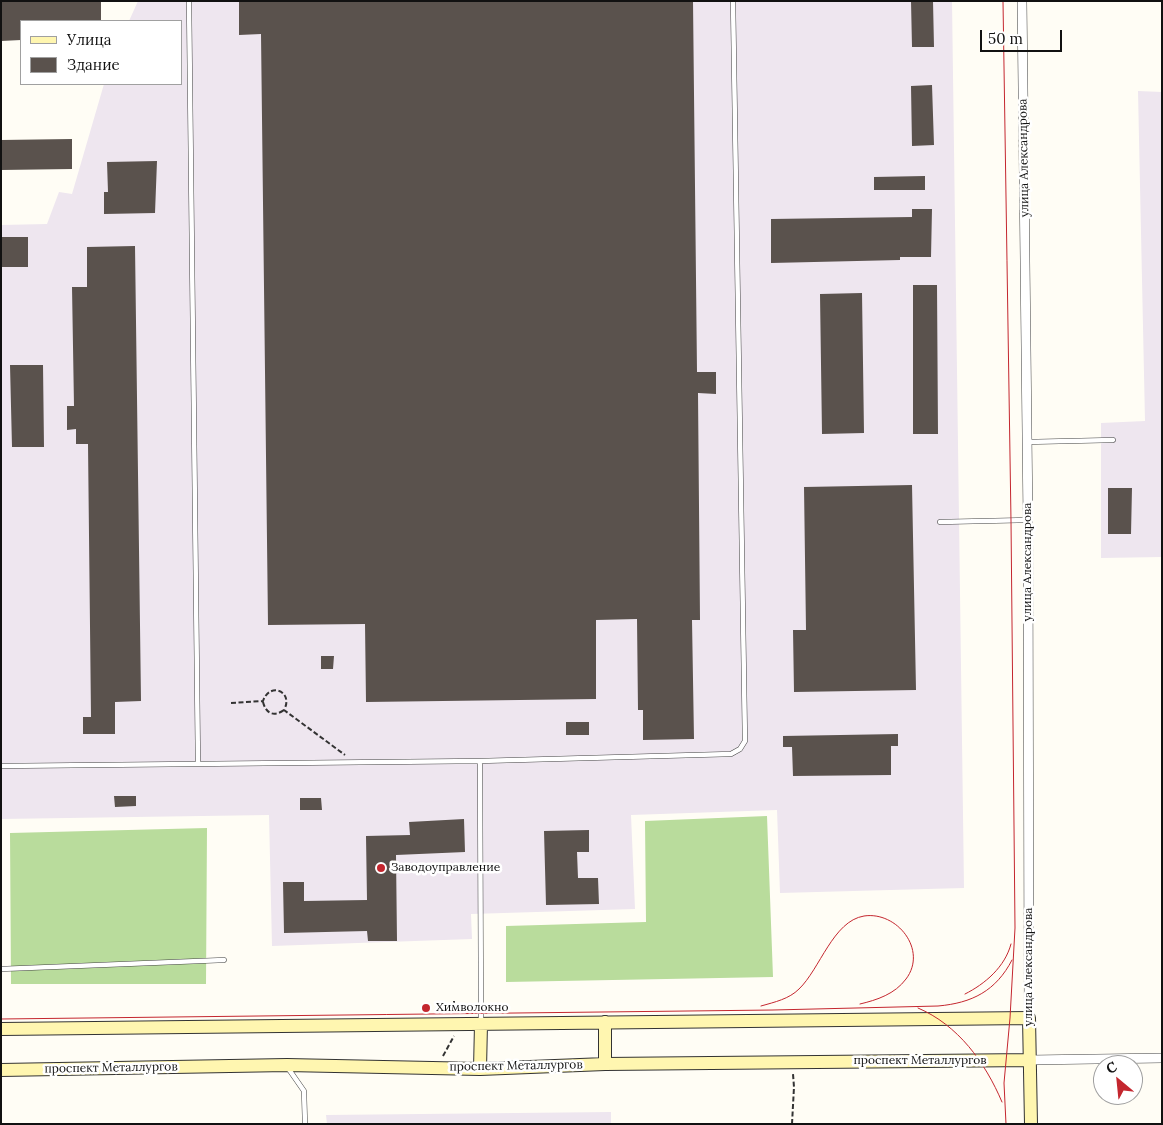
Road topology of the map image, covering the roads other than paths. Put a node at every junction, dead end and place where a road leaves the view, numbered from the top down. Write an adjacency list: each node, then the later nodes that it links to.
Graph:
1 (189, 1): 9 (lane)
2 (733, 1): 8 (lane)
3 (1022, 1): 5 (street, улица Александрова)
4 (1114, 440): 5 (lane)
5 (1028, 442): 6 (street, улица Александрова)
6 (1028, 520): 7 (lane); 15 (street, улица Александрова)
7 (940, 522)
8 (480, 761): 9 (lane); 17 (lane)
9 (198, 764): 11 (lane)
10 (1, 766): 11 (lane)
11 (9, 766): 12 (lane)
12 (1, 770)
13 (224, 960): 14 (lane)
14 (1, 969)
15 (1029, 1018): 16 (street); 20 (street, улица Александрова)
16 (605, 1022): 17 (street); 21 (street)
17 (481, 1024): 18 (street); 23 (street)
18 (1, 1029)
19 (1162, 1058): 20 (street)
20 (1030, 1060): 21 (street, проспект Металлургов); 26 (street, улица Александрова)
21 (605, 1064): 23 (street, проспект Металлургов)
22 (286, 1065): 23 (street, проспект Металлургов); 24 (street, проспект Металлургов); 25 (lane)
23 (480, 1069)
24 (1, 1070)
25 (305, 1124)
26 (1030, 1124)

